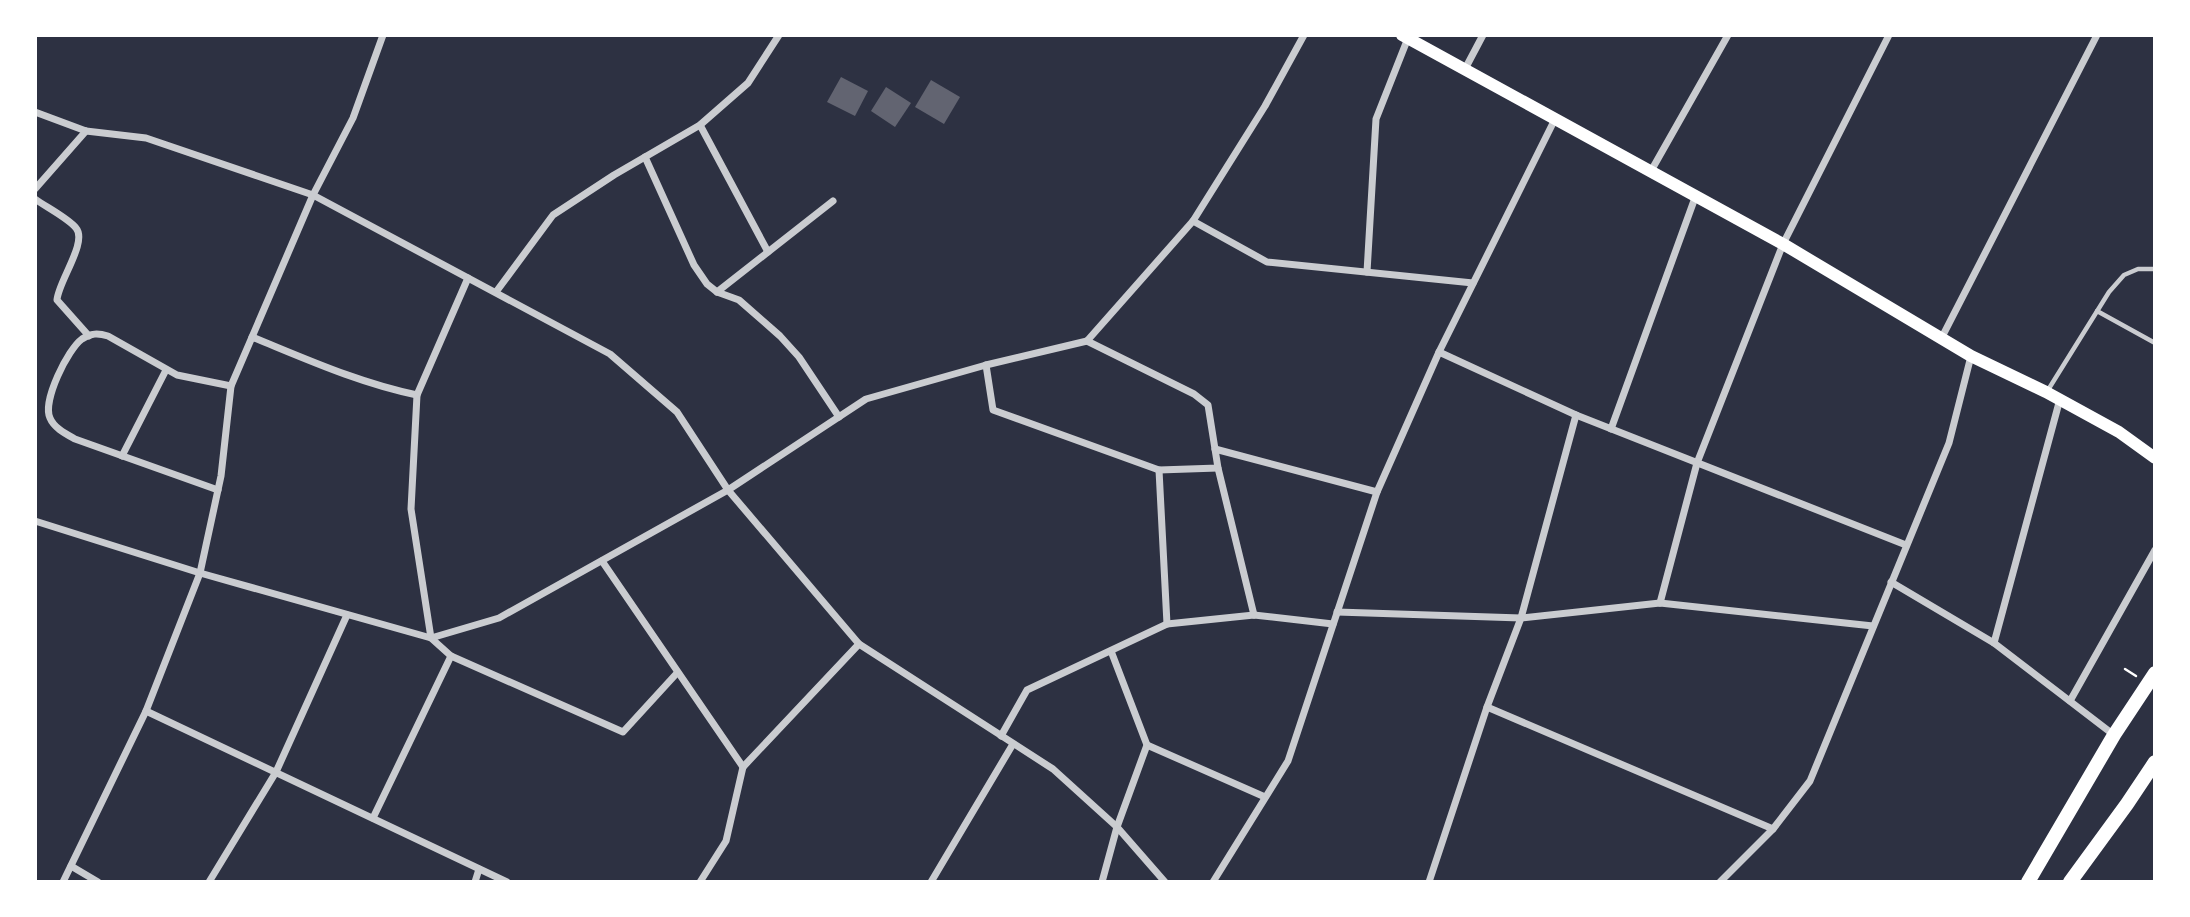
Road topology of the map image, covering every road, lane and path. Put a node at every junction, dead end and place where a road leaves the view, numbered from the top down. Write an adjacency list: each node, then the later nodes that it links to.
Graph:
1 (383, 35): 17 (street)
2 (779, 35): 12 (street)
3 (1304, 35): 21 (street)
4 (1483, 35): 9 (street)
5 (1728, 35): 15 (street)
6 (1889, 35): 22 (street)
7 (2097, 35): 33 (street)
8 (1405, 37): 9 (main road); 25 (street)
9 (1465, 69): 11 (main road)
10 (35, 112): 13 (street)
11 (1555, 119): 15 (main road); 27 (street)
12 (700, 125): 14 (street); 23 (street)
13 (86, 131): 16 (street); 17 (street)
14 (645, 157): 28 (street); 29 (street)
15 (1651, 170): 18 (main road)
16 (35, 189)
17 (313, 195): 26 (street); 32 (street)
18 (1696, 195): 22 (main road); 46 (street)
19 (35, 199): 31 (street)
20 (833, 201): 23 (street)
21 (1193, 221): 25 (street); 34 (street)
22 (1783, 244): 33 (main road); 51 (street)
23 (768, 252): 29 (street)
24 (2155, 269): 30 (lane)
25 (1367, 272): 27 (street)
26 (468, 278): 28 (street); 42 (street)
27 (1473, 283): 36 (street)
28 (496, 292): 56 (street)
29 (717, 292): 45 (street)
30 (2097, 311): 35 (lane); 41 (lane)
31 (89, 336): 39 (street); 49 (street)
32 (252, 337): 40 (street); 42 (street)
33 (1941, 339): 37 (main road)
34 (1087, 341): 38 (street); 48 (street)
35 (2155, 342)
36 (1439, 352): 44 (street); 57 (street)
37 (1971, 356): 41 (main road); 59 (street)
38 (986, 365): 45 (street); 54 (street)
39 (166, 370): 40 (street); 49 (street)
40 (231, 386): 55 (street)
41 (2046, 392): 43 (main road)
42 (417, 395): 72 (street)
43 (2060, 399): 47 (main road); 73 (street)
44 (1576, 415): 46 (street); 68 (street)
45 (839, 417): 56 (street)
46 (1611, 429): 51 (street)
47 (2119, 432): 50 (main road); 53 (main road)
48 (1215, 449): 52 (street); 57 (street)
49 (122, 456): 55 (street)
50 (2155, 458)
51 (1697, 463): 59 (street); 64 (street)
52 (1218, 468): 54 (street); 67 (street)
53 (2155, 469)
54 (1159, 470): 69 (street)
55 (218, 490): 62 (street)
56 (728, 490): 61 (street); 74 (street)
57 (1377, 492): 65 (street)
58 (35, 521): 62 (street)
59 (1906, 545): 63 (street)
60 (2155, 550): 79 (street)
61 (602, 561): 72 (street); 77 (street)
62 (200, 573): 66 (street); 81 (street)
63 (1891, 582): 71 (street); 73 (street)
64 (1660, 603): 68 (street); 71 (street)
65 (1338, 612): 68 (street); 70 (street)
66 (347, 615): 72 (street); 88 (street)
67 (1254, 615): 69 (street); 70 (street)
68 (1521, 618): 80 (street)
69 (1167, 624): 75 (street)
70 (1334, 624): 89 (street)
71 (1873, 626): 92 (street)
72 (431, 638): 76 (street)
73 (1994, 643): 79 (street)
74 (859, 644): 83 (street); 87 (street)
75 (1111, 651): 83 (street); 85 (street)
76 (451, 656): 77 (street); 90 (street)
77 (677, 673): 87 (street)
78 (2155, 673): 82 (main road)
79 (2070, 701): 82 (street)
80 (1487, 707): 92 (street); 105 (street)
81 (146, 711): 88 (street); 93 (street)
82 (2114, 735): 107 (main road)
83 (1001, 736): 84 (street)
84 (1013, 744): 91 (street); 101 (street)
85 (1147, 745): 89 (street); 91 (street)
86 (2155, 762): 108 (main road)
87 (743, 767): 100 (street)
88 (276, 772): 90 (street); 97 (street)
89 (1265, 797): 104 (street)
90 (373, 818): 94 (street)
91 (1117, 827): 102 (street); 103 (street)
92 (1773, 829): 106 (street)
93 (71, 866): 95 (street); 96 (street)
94 (479, 869): 98 (street); 99 (street)
95 (63, 882)
96 (98, 882)
97 (209, 882)
98 (475, 882)
99 (507, 882)
100 (700, 882)
101 (931, 882)
102 (1102, 882)
103 (1165, 882)
104 (1213, 882)
105 (1429, 882)
106 (1720, 882)
107 (2028, 882)
108 (2070, 882)

